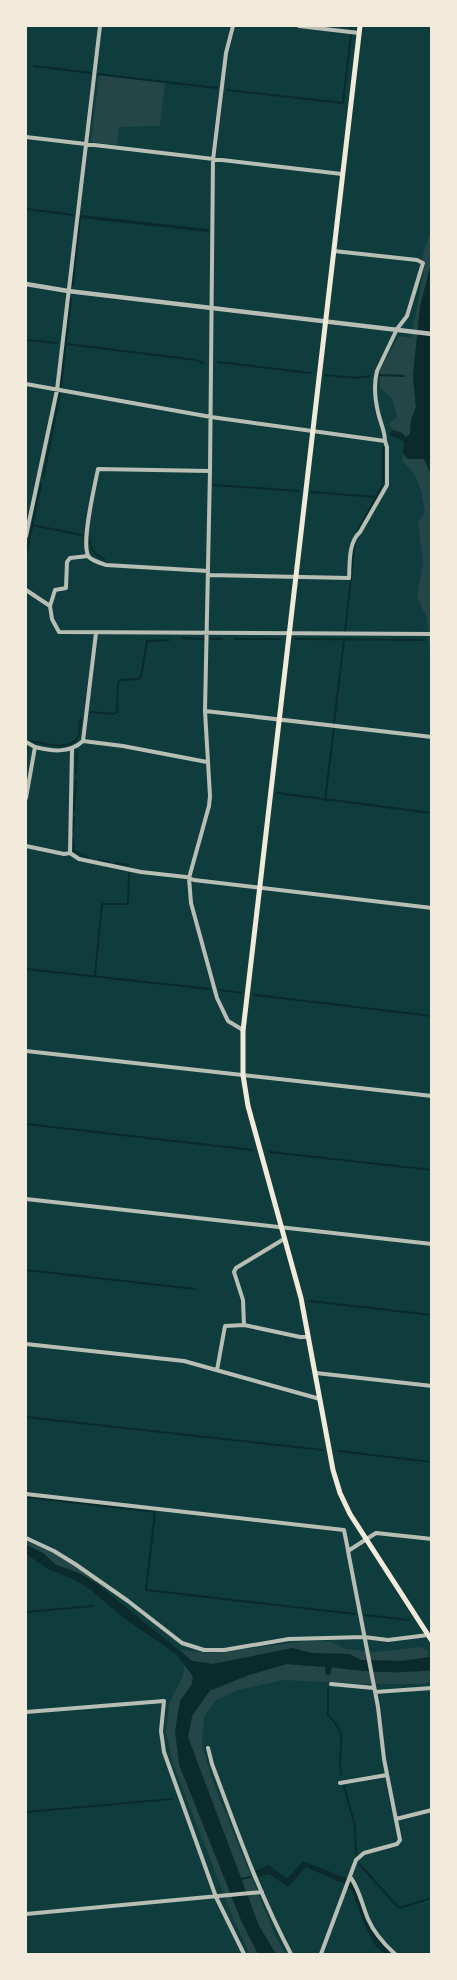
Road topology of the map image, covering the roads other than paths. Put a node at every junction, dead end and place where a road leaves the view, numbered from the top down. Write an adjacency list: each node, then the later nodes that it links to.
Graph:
1 (100, 26): 7 (street)
2 (232, 26): 8 (street)
3 (299, 26): 5 (street)
4 (360, 26): 5 (main road)
5 (359, 33): 9 (main road)
6 (26, 137): 7 (street)
7 (86, 145): 8 (street); 12 (street)
8 (213, 160): 9 (street); 13 (street)
9 (342, 174): 10 (main road)
10 (333, 251): 14 (main road); 15 (street)
11 (26, 284): 12 (street)
12 (68, 291): 13 (street); 18 (street)
13 (212, 308): 14 (street); 19 (street)
14 (326, 320): 15 (street); 20 (main road)
15 (397, 329): 16 (street); 21 (street)
16 (432, 334)
17 (26, 384): 18 (street)
18 (57, 390): 19 (street); 23 (street)
19 (211, 417): 20 (street); 22 (street)
20 (313, 432): 21 (street); 26 (main road)
21 (385, 441): 26 (street)
22 (210, 471): 24 (street); 25 (street)
23 (26, 536)
24 (88, 556): 25 (street); 28 (street)
25 (208, 573): 26 (street); 30 (street)
26 (296, 577): 32 (main road)
27 (26, 590): 28 (street)
28 (50, 606): 29 (street)
29 (96, 633): 30 (street); 36 (street)
30 (207, 634): 32 (street); 33 (street)
31 (432, 634): 32 (street)
32 (290, 635): 34 (main road)
33 (205, 711): 34 (street); 40 (street)
34 (280, 719): 35 (street); 45 (main road)
35 (432, 737)
36 (83, 741): 39 (street); 40 (street)
37 (26, 742): 38 (street)
38 (35, 747): 39 (street); 41 (street)
39 (72, 749): 43 (street)
40 (207, 762): 44 (street)
41 (26, 798)
42 (26, 846): 43 (street)
43 (70, 853): 44 (street)
44 (189, 878): 45 (street); 47 (street)
45 (260, 888): 46 (street); 47 (main road)
46 (432, 908)
47 (243, 1031): 49 (main road)
48 (26, 1051): 49 (street)
49 (243, 1075): 50 (street); 52 (main road)
50 (432, 1096)
51 (26, 1199): 52 (street)
52 (282, 1227): 53 (main road); 54 (street)
53 (285, 1238): 55 (street); 56 (main road)
54 (432, 1244)
55 (244, 1325): 56 (street); 58 (street)
56 (309, 1336): 59 (main road)
57 (26, 1344): 58 (street)
58 (217, 1370): 61 (street)
59 (316, 1373): 60 (street); 61 (main road)
60 (432, 1386)
61 (321, 1399): 63 (main road)
62 (26, 1494): 66 (street)
63 (365, 1538): 65 (street); 66 (street); 68 (main road)
64 (26, 1539): 67 (street)
65 (432, 1539)
66 (348, 1551): 67 (street)
67 (364, 1638): 68 (street); 71 (street)
68 (430, 1638)
69 (331, 1684): 71 (street)
70 (432, 1688): 71 (street)
71 (374, 1689): 74 (street)
72 (26, 1712): 80 (street)
73 (208, 1748): 79 (street)
74 (387, 1775): 75 (street); 77 (street)
75 (340, 1783)
76 (432, 1810): 77 (street)
77 (396, 1820): 78 (street)
78 (350, 1879): 84 (street); 85 (street)
79 (261, 1892): 80 (street); 83 (street)
80 (217, 1897): 81 (street); 82 (street)
81 (26, 1914)
82 (244, 1954)
83 (291, 1954)
84 (321, 1954)
85 (395, 1954)

